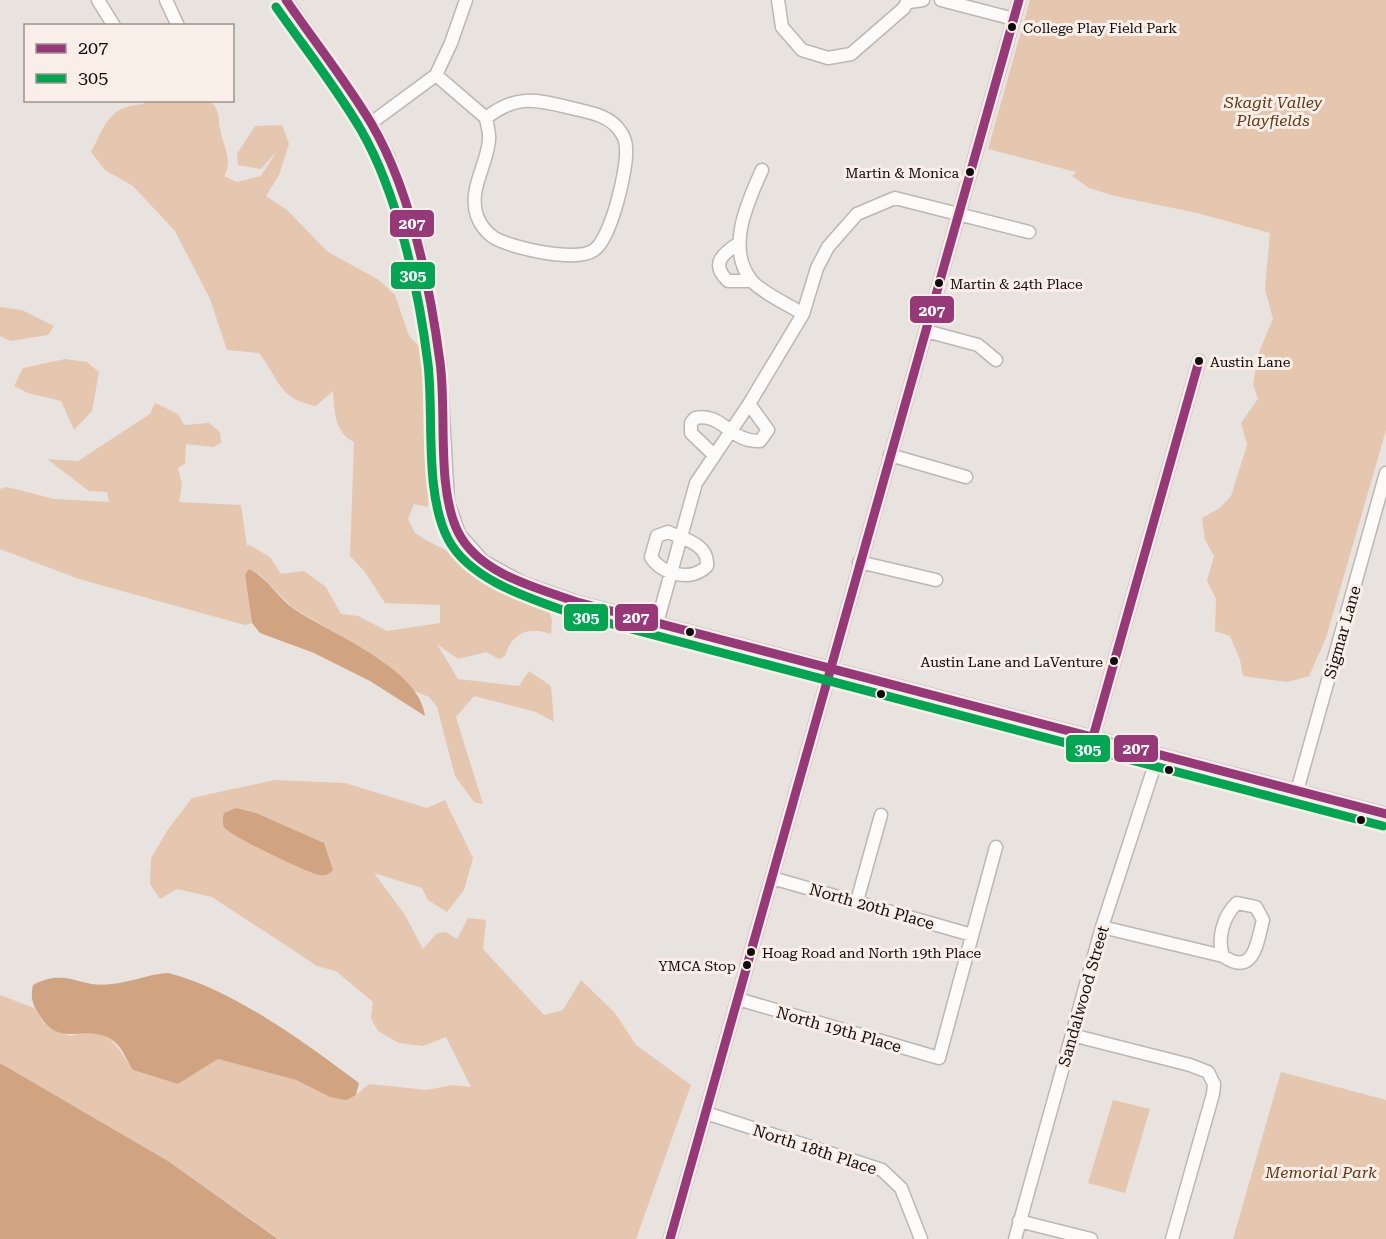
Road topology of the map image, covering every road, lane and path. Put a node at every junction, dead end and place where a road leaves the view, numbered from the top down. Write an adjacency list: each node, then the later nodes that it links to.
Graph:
1 (98, 0): 11 (street)
2 (166, 0): 12 (street)
3 (286, 0): 15 (street)
4 (466, 0): 13 (street)
5 (778, 0): 9 (street)
6 (924, 0): 9 (street)
7 (941, 0): 10 (street)
8 (1019, 0): 10 (street)
9 (908, 1)
10 (1014, 20): 17 (street)
11 (113, 24)
12 (177, 24)
13 (436, 75): 14 (street); 15 (street)
14 (486, 118): 14 (street)
15 (371, 123): 35 (street)
16 (762, 170): 19 (street)
17 (958, 212): 18 (street); 21 (street); 22 (street)
18 (1029, 232)
19 (739, 243): 20 (street); 20 (street)
20 (752, 281): 21 (street)
21 (803, 314): 25 (street)
22 (926, 331): 23 (street); 28 (street)
23 (996, 360)
24 (1199, 361): 37 (street)
25 (749, 404): 26 (street); 26 (street)
26 (729, 432): 27 (street); 27 (street)
27 (714, 455): 31 (street)
28 (890, 455): 30 (street); 32 (street)
29 (1386, 473): 39 (street, Sigmar Lane)
30 (966, 477)
31 (681, 538): 33 (street); 33 (street); 33 (street)
32 (859, 562): 34 (street); 36 (street)
33 (670, 573): 35 (street)
34 (936, 580)
35 (657, 623): 36 (street)
36 (830, 667): 37 (street); 43 (street)
37 (1093, 737): 38 (street)
38 (1158, 755): 39 (street); 45 (street, Sandalwood Street)
39 (1297, 790): 40 (street)
40 (1386, 814)
41 (881, 815): 44 (street)
42 (996, 847): 46 (street)
43 (772, 878): 44 (street, North 20th Place); 48 (street)
44 (857, 901): 46 (street, North 20th Place)
45 (1102, 927): 47 (street); 49 (street, Sandalwood Street)
46 (972, 935): 48 (street, North 19th Place)
47 (1223, 956): 47 (street)
48 (738, 999): 50 (street)
49 (1072, 1035): 51 (street, Sandalwood Street); 56 (street)
50 (706, 1113): 52 (street); 53 (street, North 18th Place)
51 (1019, 1221): 54 (street, Sandalwood Street); 55 (street)
52 (670, 1239)
53 (921, 1239)
54 (1014, 1239)
55 (1091, 1239)
56 (1172, 1239)

